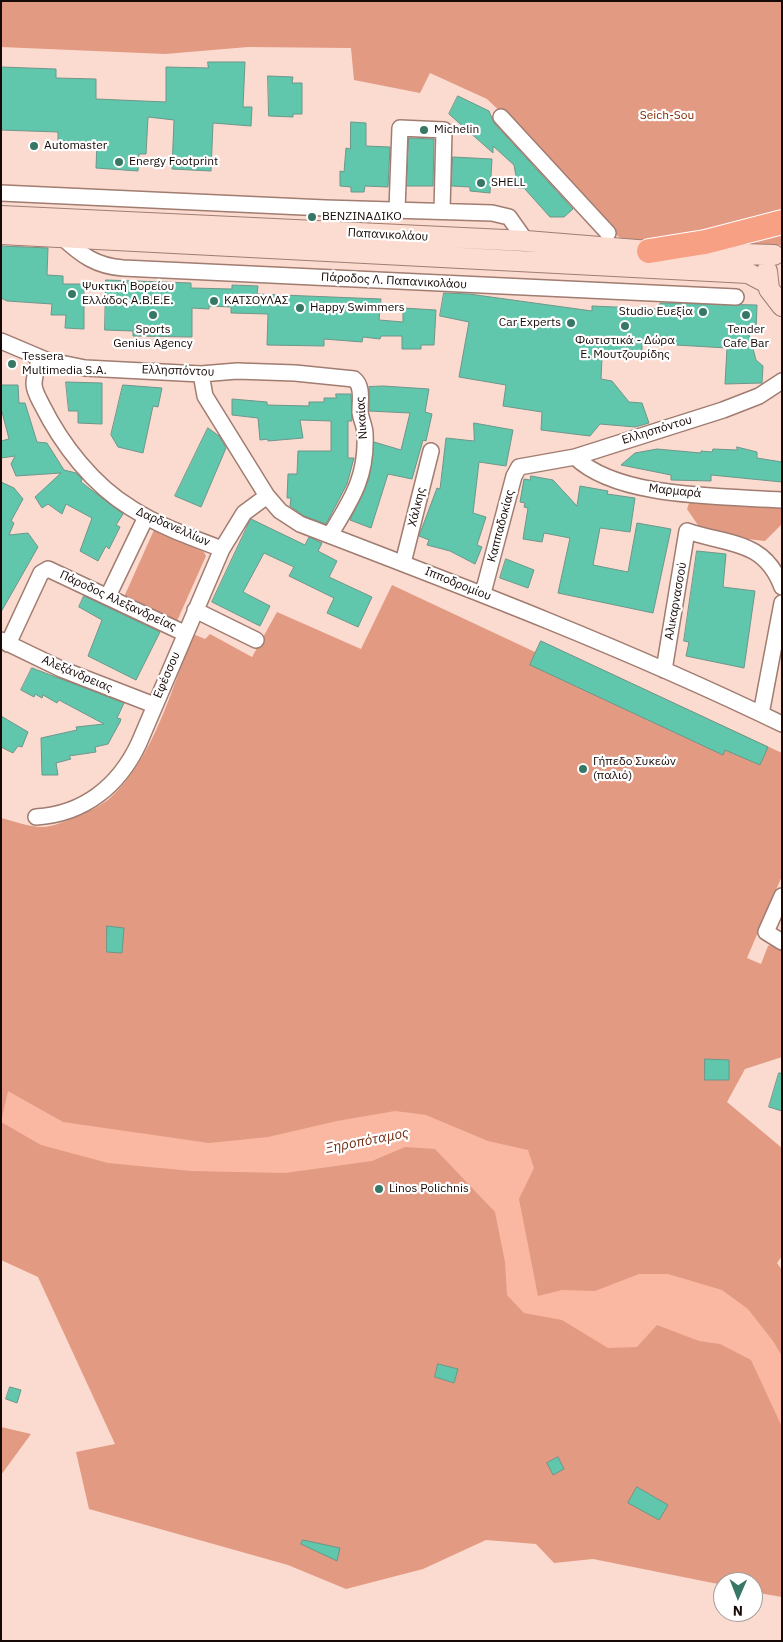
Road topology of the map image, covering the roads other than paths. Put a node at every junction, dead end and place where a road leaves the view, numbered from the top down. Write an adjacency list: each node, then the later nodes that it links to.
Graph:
1 (501, 117): 7 (street)
2 (1, 193): 3 (street)
3 (397, 210): 4 (street); 4 (street)
4 (442, 211): 10 (street)
5 (1, 216): 10 (main road, Παπανικολάου)
6 (782, 222): 11 (highway)
7 (608, 232)
8 (1, 234): 9 (main road, Παπανικολάου)
9 (62, 238): 13 (street, Πάροδος Λ. Παπανικολάου); 14 (main road, Παπανικολάου)
10 (526, 242): 11 (main road, Παπανικολάου)
11 (649, 251): 12 (main road, Παπανικολάου)
12 (778, 252): 14 (main road)
13 (736, 297)
14 (776, 298)
15 (1, 341): 16 (street, Ελλησπόντου)
16 (40, 358): 17 (street, Ελλησπόντου); 25 (street, Δαρδανελλίων)
17 (201, 374): 19 (street, Ελλησπόντου); 23 (street, Ιπποδρομίου)
18 (782, 381): 21 (street, Ελλησπόντου)
19 (358, 382): 26 (street, Νικαίας)
20 (432, 451): 28 (street, Χάλκης)
21 (575, 457): 22 (street, Ελλησπόντου); 24 (street, Μαρμαρά)
22 (527, 464): 30 (street, Καππαδοκίας)
23 (267, 496): 26 (street, Ιπποδρομίου); 27 (street, Εφέσσου)
24 (782, 500)
25 (146, 517): 27 (street, Δαρδανελλίων); 31 (street)
26 (330, 535): 28 (street, Ιπποδρομίου)
27 (222, 549): 33 (street, Εφέσσου)
28 (403, 563): 30 (street, Ιπποδρομίου)
29 (782, 587): 37 (street, Αλικαρνασσού)
30 (483, 594): 37 (street, Ιπποδρομίου)
31 (108, 596): 34 (street, Πάροδος Αλεξανδρείας); 36 (street, Πάροδος Αλεξανδρείας)
32 (782, 603): 39 (street)
33 (195, 610): 34 (street, Εφέσσου); 35 (street)
34 (184, 633): 38 (street, Εφέσσου)
35 (256, 640)
36 (5, 642): 38 (street, Αλεξάνδρειας)
37 (664, 670): 39 (street, Ιπποδρομίου)
38 (154, 705): 41 (street, Εφέσσου)
39 (761, 714): 40 (street, Ιπποδρομίου)
40 (782, 724)
41 (36, 817)
42 (782, 896): 43 (street)
43 (782, 942)

